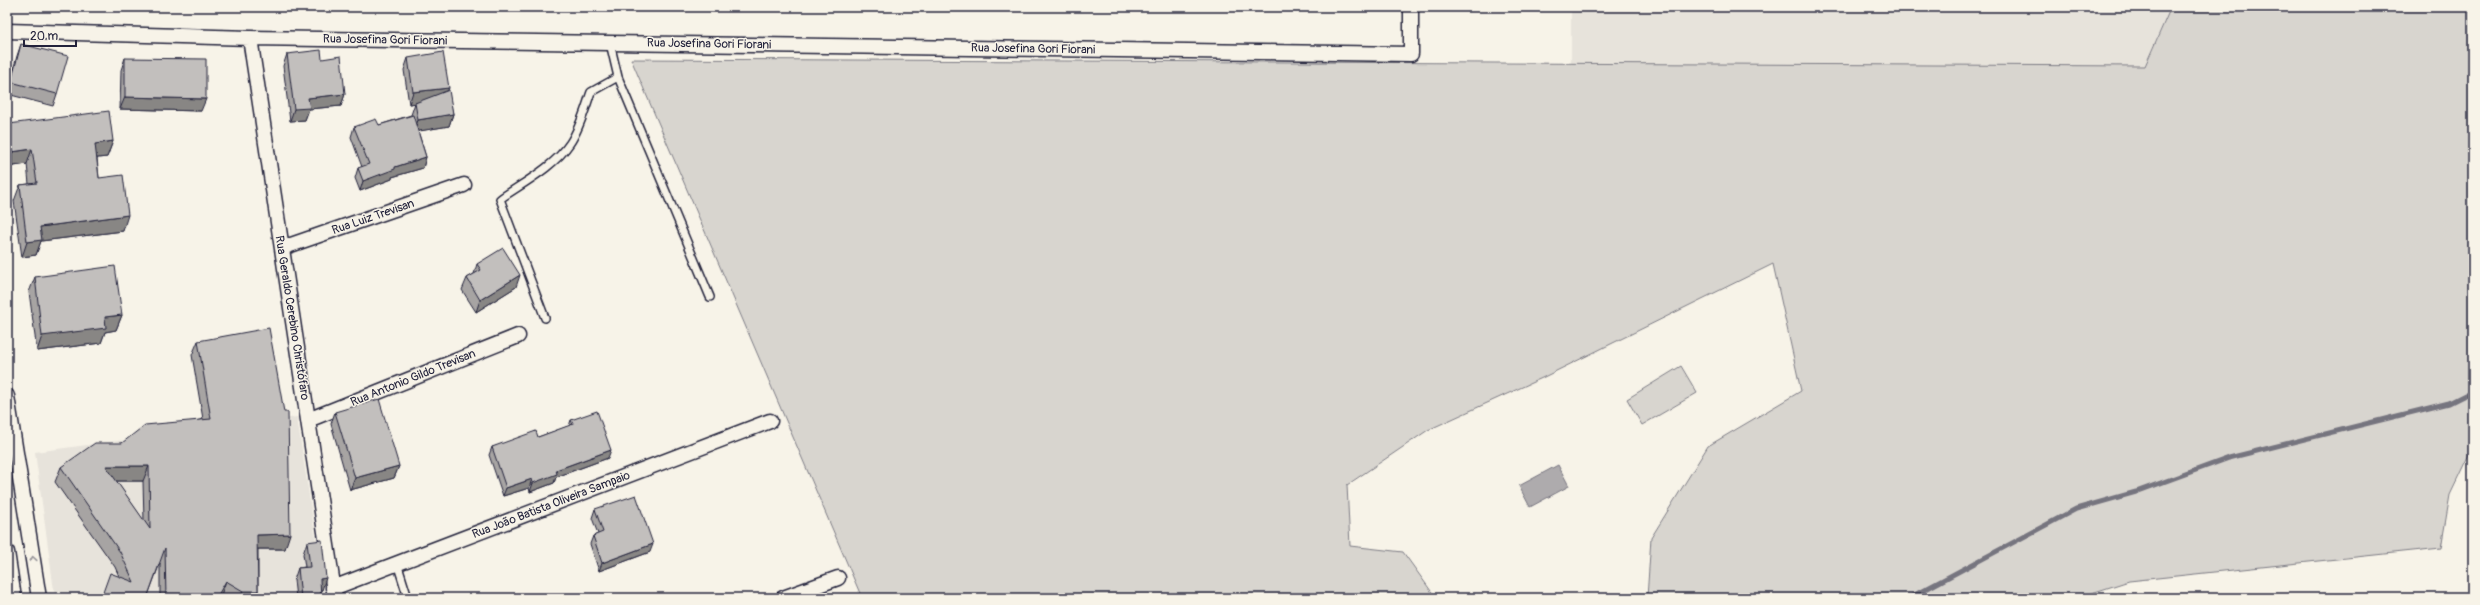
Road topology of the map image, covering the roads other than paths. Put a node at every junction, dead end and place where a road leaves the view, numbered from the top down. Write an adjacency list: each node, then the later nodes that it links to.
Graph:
1 (1411, 7): 4 (street, Rua Josefina Gori Fiorani)
2 (7, 31): 3 (street, Rua Josefina Gori Fiorani)
3 (250, 38): 4 (street, Rua Josefina Gori Fiorani); 7 (street, Rua Geraldo Cerebino Christófaro)
4 (610, 43): 5 (lane)
5 (618, 77): 8 (lane); 9 (lane)
6 (464, 186): 7 (street, Rua Luiz Trevisan)
7 (282, 248): 12 (street, Rua Geraldo Cerebino Christófaro)
8 (710, 297)
9 (545, 318)
10 (518, 336): 12 (street, Rua Antonio Gildo Trevisan)
11 (7, 396): 19 (street, one-way to 11)
12 (308, 420): 17 (street, Rua Geraldo Cerebino Christófaro)
13 (770, 422): 15 (street, Rua João Batista Oliveira Sampaio)
14 (7, 552): 18 (street)
15 (398, 563): 17 (street, Rua João Batista Oliveira Sampaio); 20 (lane)
16 (838, 578): 21 (street)
17 (334, 593)
18 (14, 598)
19 (39, 598)
20 (408, 598)
21 (783, 598)

